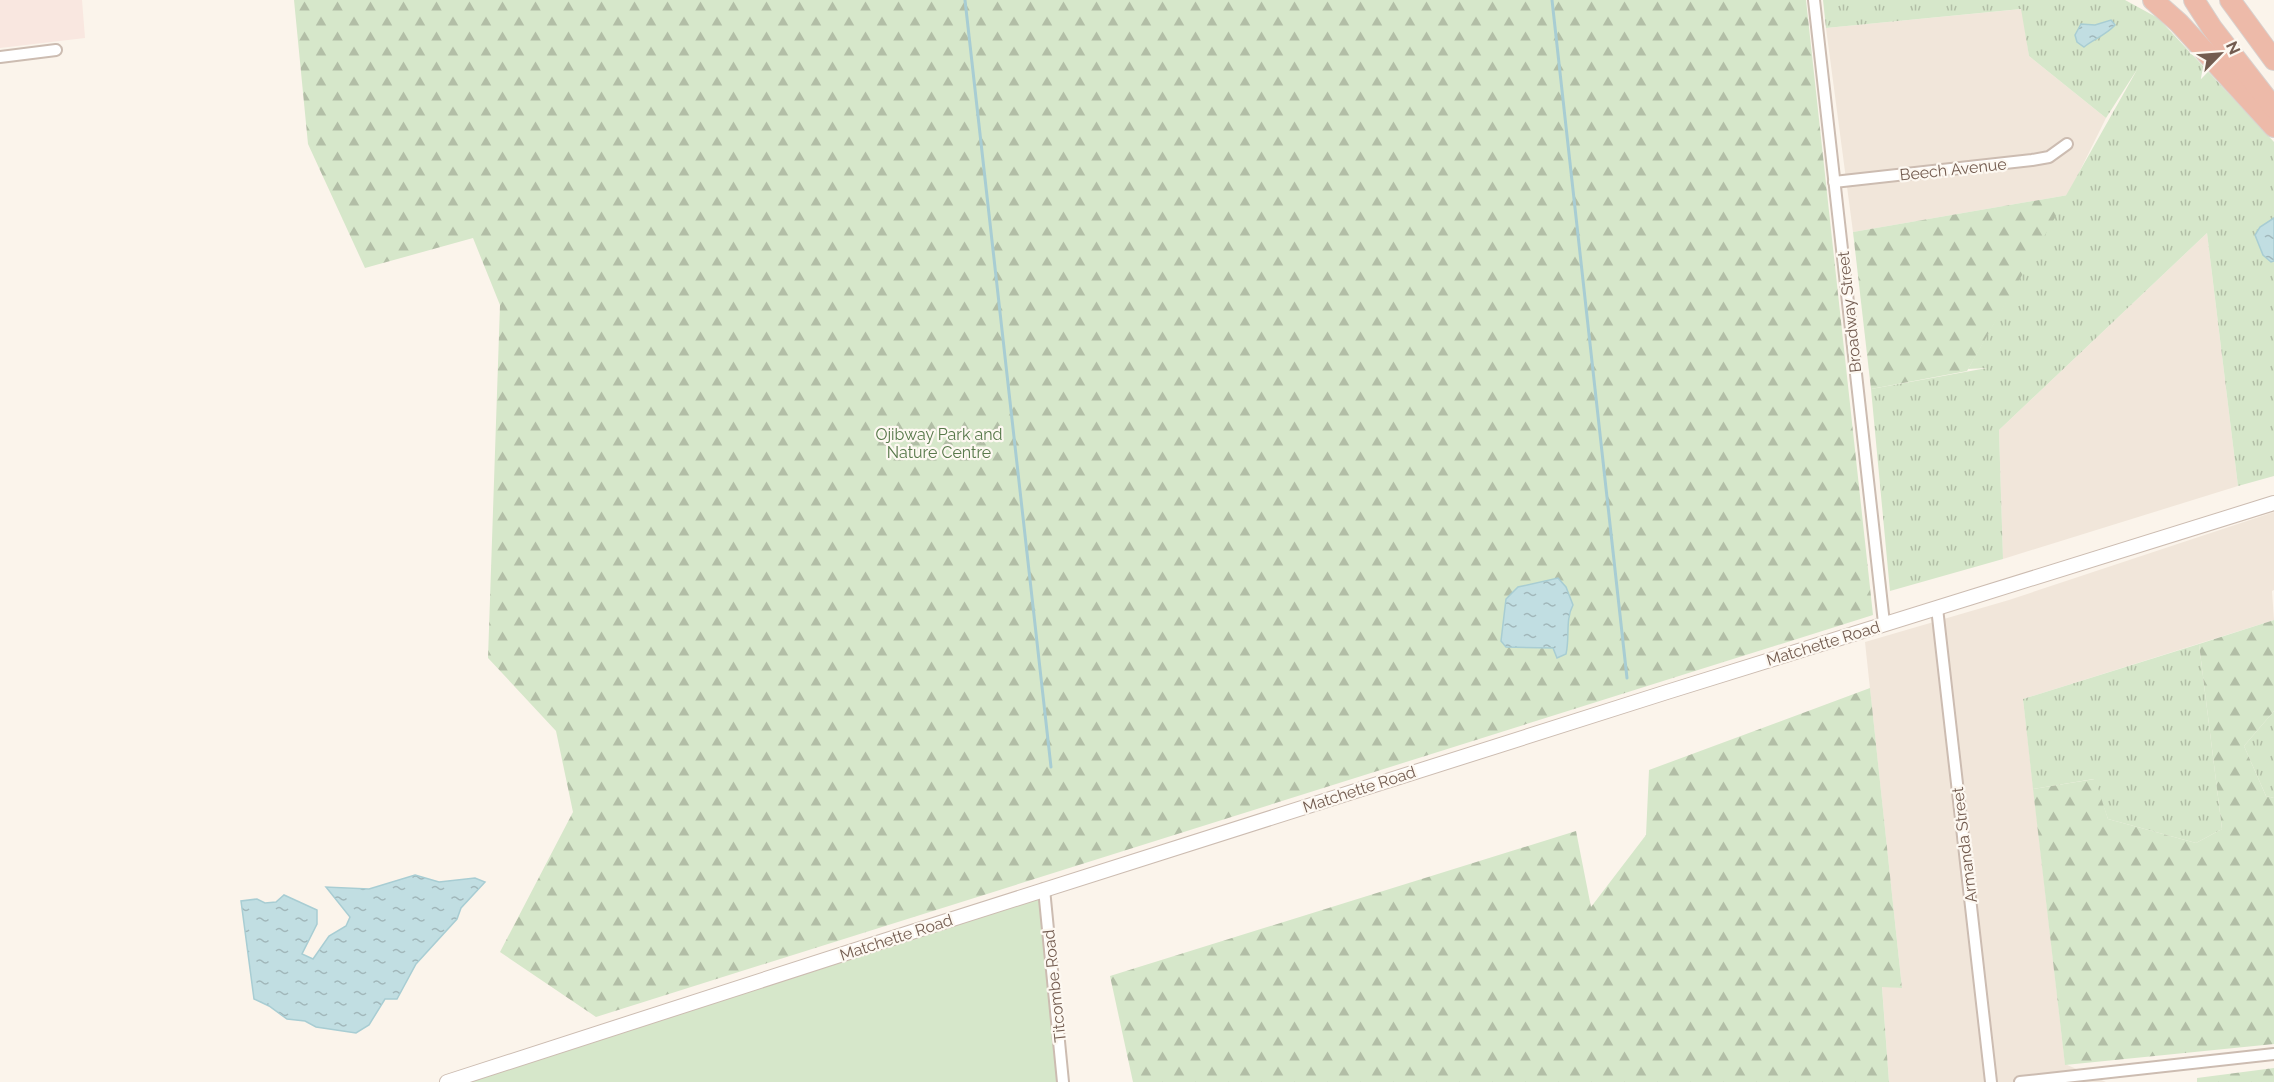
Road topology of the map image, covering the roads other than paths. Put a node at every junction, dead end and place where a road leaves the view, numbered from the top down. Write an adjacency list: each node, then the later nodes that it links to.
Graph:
1 (1814, 0): 11 (street, Broadway Street)
2 (2153, 0): 9 (highway)
3 (2194, 0): 8 (highway)
4 (2230, 0): 7 (highway)
5 (56, 50): 6 (street)
6 (0, 57)
7 (2274, 60)
8 (2274, 108)
9 (2274, 127)
10 (2067, 144): 11 (street, Beech Avenue)
11 (1834, 182): 14 (street, Broadway Street)
12 (2274, 503): 13 (street, Matchette Road)
13 (1937, 608): 14 (street, Matchette Road); 19 (street, Armanda Street)
14 (1884, 623): 15 (street, Matchette Road)
15 (1044, 889): 17 (street, Matchette Road); 18 (street, Titcombe Road)
16 (2274, 1054): 20 (street)
17 (447, 1082)
18 (1063, 1082)
19 (1991, 1082)
20 (2020, 1082)

